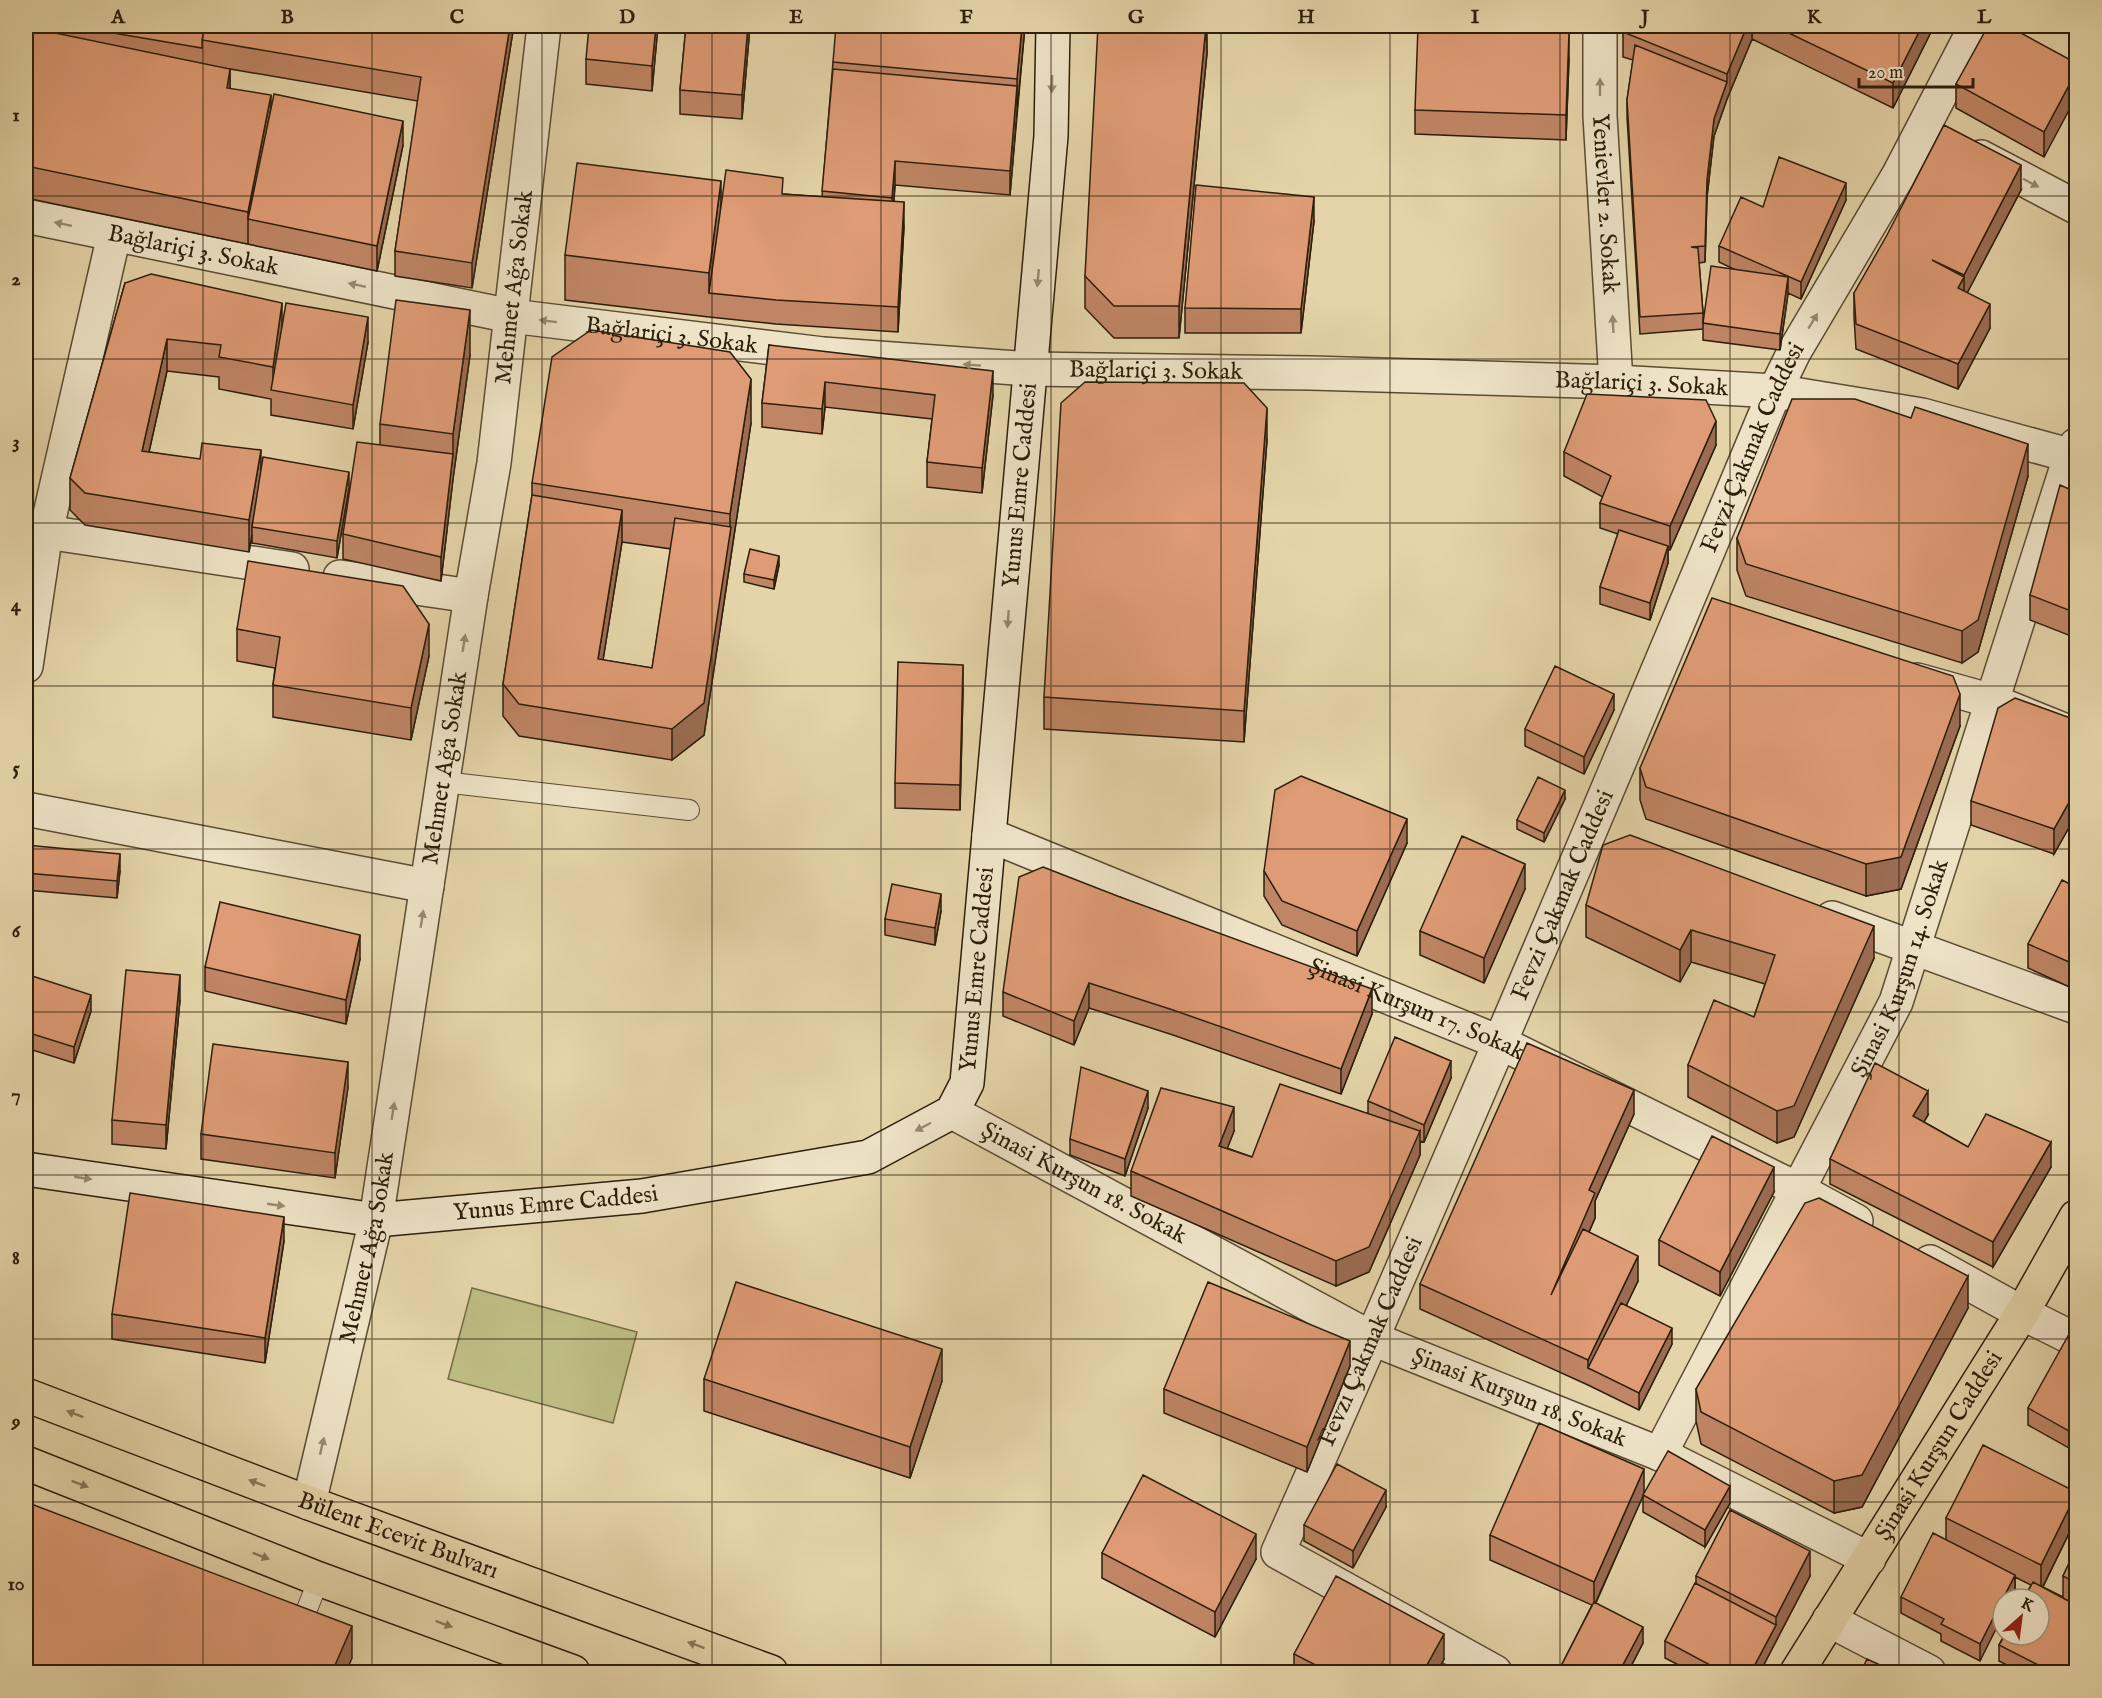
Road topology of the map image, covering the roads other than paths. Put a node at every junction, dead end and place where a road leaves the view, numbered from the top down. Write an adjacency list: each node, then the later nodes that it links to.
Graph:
1 (544, 26): 9 (street, Mehmet Ağa Sokak)
2 (1053, 26): 10 (street, Yunus Emre Caddesi, one-way to 10)
3 (1600, 26): 11 (street, Yenievler 2. Sokak, one-way to 3)
4 (1976, 26): 5 (street, Fevzi Çakmak Caddesi)
5 (1923, 127): 6 (street, one-way to 6); 12 (street, Fevzi Çakmak Caddesi, one-way to 5)
6 (2076, 207)
7 (26, 216): 8 (street, Bağlariçi 3. Sokak, one-way to 7)
8 (114, 235): 9 (street, Bağlariçi 3. Sokak, one-way to 8); 14 (street)
9 (511, 316): 10 (street, Bağlariçi 3. Sokak, one-way to 9); 15 (street, Mehmet Ağa Sokak)
10 (1030, 369): 11 (street, Bağlariçi 3. Sokak); 23 (street, Yunus Emre Caddesi, one-way to 23)
11 (1616, 382): 12 (street, Bağlariçi 3. Sokak)
12 (1775, 391): 13 (street, Bağlariçi 3. Sokak); 28 (street, Fevzi Çakmak Caddesi)
13 (2075, 452): 18 (street, Şinasi Kurşun 14. Sokak)
14 (46, 532): 15 (street); 16 (street)
15 (471, 596): 20 (street, Mehmet Ağa Sokak, one-way to 15)
16 (26, 666)
17 (1889, 672): 18 (street)
18 (1992, 701): 19 (street); 26 (street, Şinasi Kurşun 14. Sokak)
19 (2076, 735)
20 (443, 782): 22 (lane); 24 (street, Mehmet Ağa Sokak)
21 (26, 809): 24 (street)
22 (689, 810)
23 (989, 835): 28 (street, Şinasi Kurşun 17. Sokak); 29 (street, Yunus Emre Caddesi)
24 (427, 886): 33 (street, Mehmet Ağa Sokak, one-way to 24)
25 (1802, 907): 26 (street)
26 (1913, 947): 27 (street); 31 (street, Şinasi Kurşun 14. Sokak)
27 (2076, 1007)
28 (1501, 1043): 31 (street, Şinasi Kurşun 17. Sokak); 35 (street, Fevzi Çakmak Caddesi)
29 (952, 1112): 33 (street, Yunus Emre Caddesi, one-way to 33); 35 (street, Şinasi Kurşun 18. Sokak)
30 (26, 1169): 33 (street, Yunus Emre Caddesi, one-way to 33)
31 (1797, 1189): 34 (street, Şinasi Kurşun 17. Sokak); 38 (street, Şinasi Kurşun 14. Sokak)
32 (2076, 1217): 34 (main road, Şinasi Kurşun Caddesi)
33 (376, 1220): 40 (street, Mehmet Ağa Sokak, one-way to 33)
34 (2022, 1313): 36 (street, Şinasi Kurşun 17. Sokak); 41 (main road, Şinasi Kurşun Caddesi)
35 (1373, 1339): 38 (street, Şinasi Kurşun 18. Sokak); 48 (street, Fevzi Çakmak Caddesi)
36 (2076, 1340)
37 (26, 1395): 40 (main road, Bülent Ecevit Bulvarı, one-way to 37)
38 (1660, 1454): 41 (street, Şinasi Kurşun 18. Sokak)
39 (26, 1463): 42 (main road, one-way to 42)
40 (309, 1503): 47 (main road, Bülent Ecevit Bulvarı, one-way to 40)
41 (1869, 1559): 43 (main road, Şinasi Kurşun Caddesi)
42 (319, 1579): 45 (lane); 46 (main road, one-way to 46)
43 (1829, 1620): 49 (main road, Şinasi Kurşun Caddesi); 50 (street)
44 (263, 1656): 45 (lane)
45 (283, 1669)
46 (573, 1672)
47 (771, 1672)
48 (1495, 1672)
49 (1797, 1672)
50 (1929, 1672)

